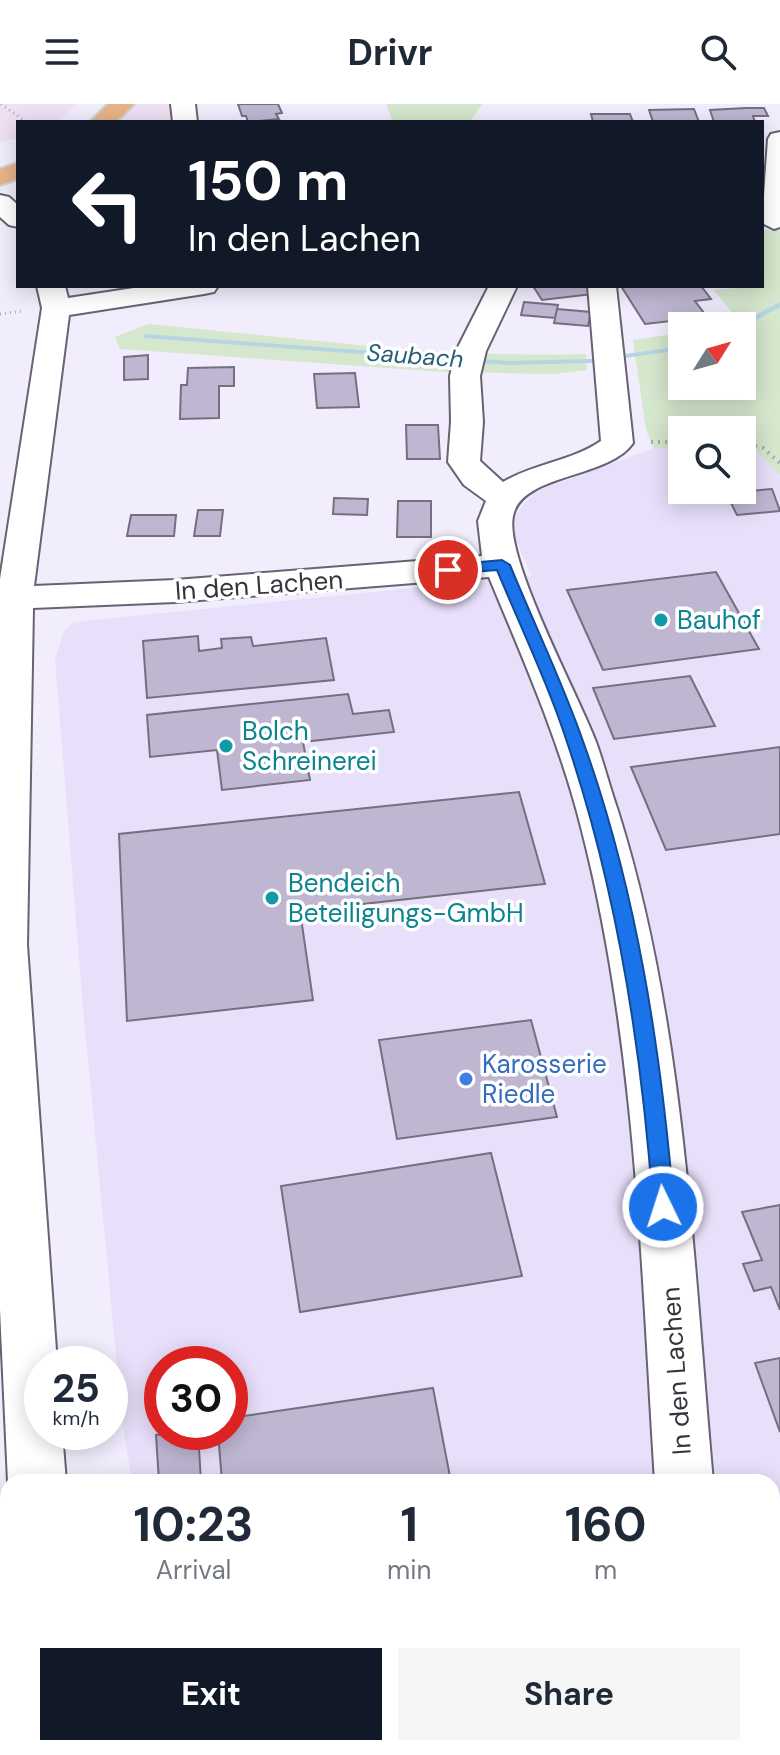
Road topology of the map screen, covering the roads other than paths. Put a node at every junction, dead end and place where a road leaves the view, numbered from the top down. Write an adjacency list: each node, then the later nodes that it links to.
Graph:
1 (122, 104): 2 (main road)
2 (104, 120)
3 (780, 140): 6 (street)
4 (0, 203): 5 (street)
5 (16, 217)
6 (772, 221)
7 (177, 288): 10 (street)
8 (502, 288): 11 (street)
9 (602, 288): 11 (street)
10 (54, 297): 13 (street)
11 (504, 499): 12 (street, In den Lachen)
12 (502, 565): 13 (street, In den Lachen); 15 (street, In den Lachen)
13 (15, 598): 14 (street)
14 (37, 1474)
15 (683, 1474)

